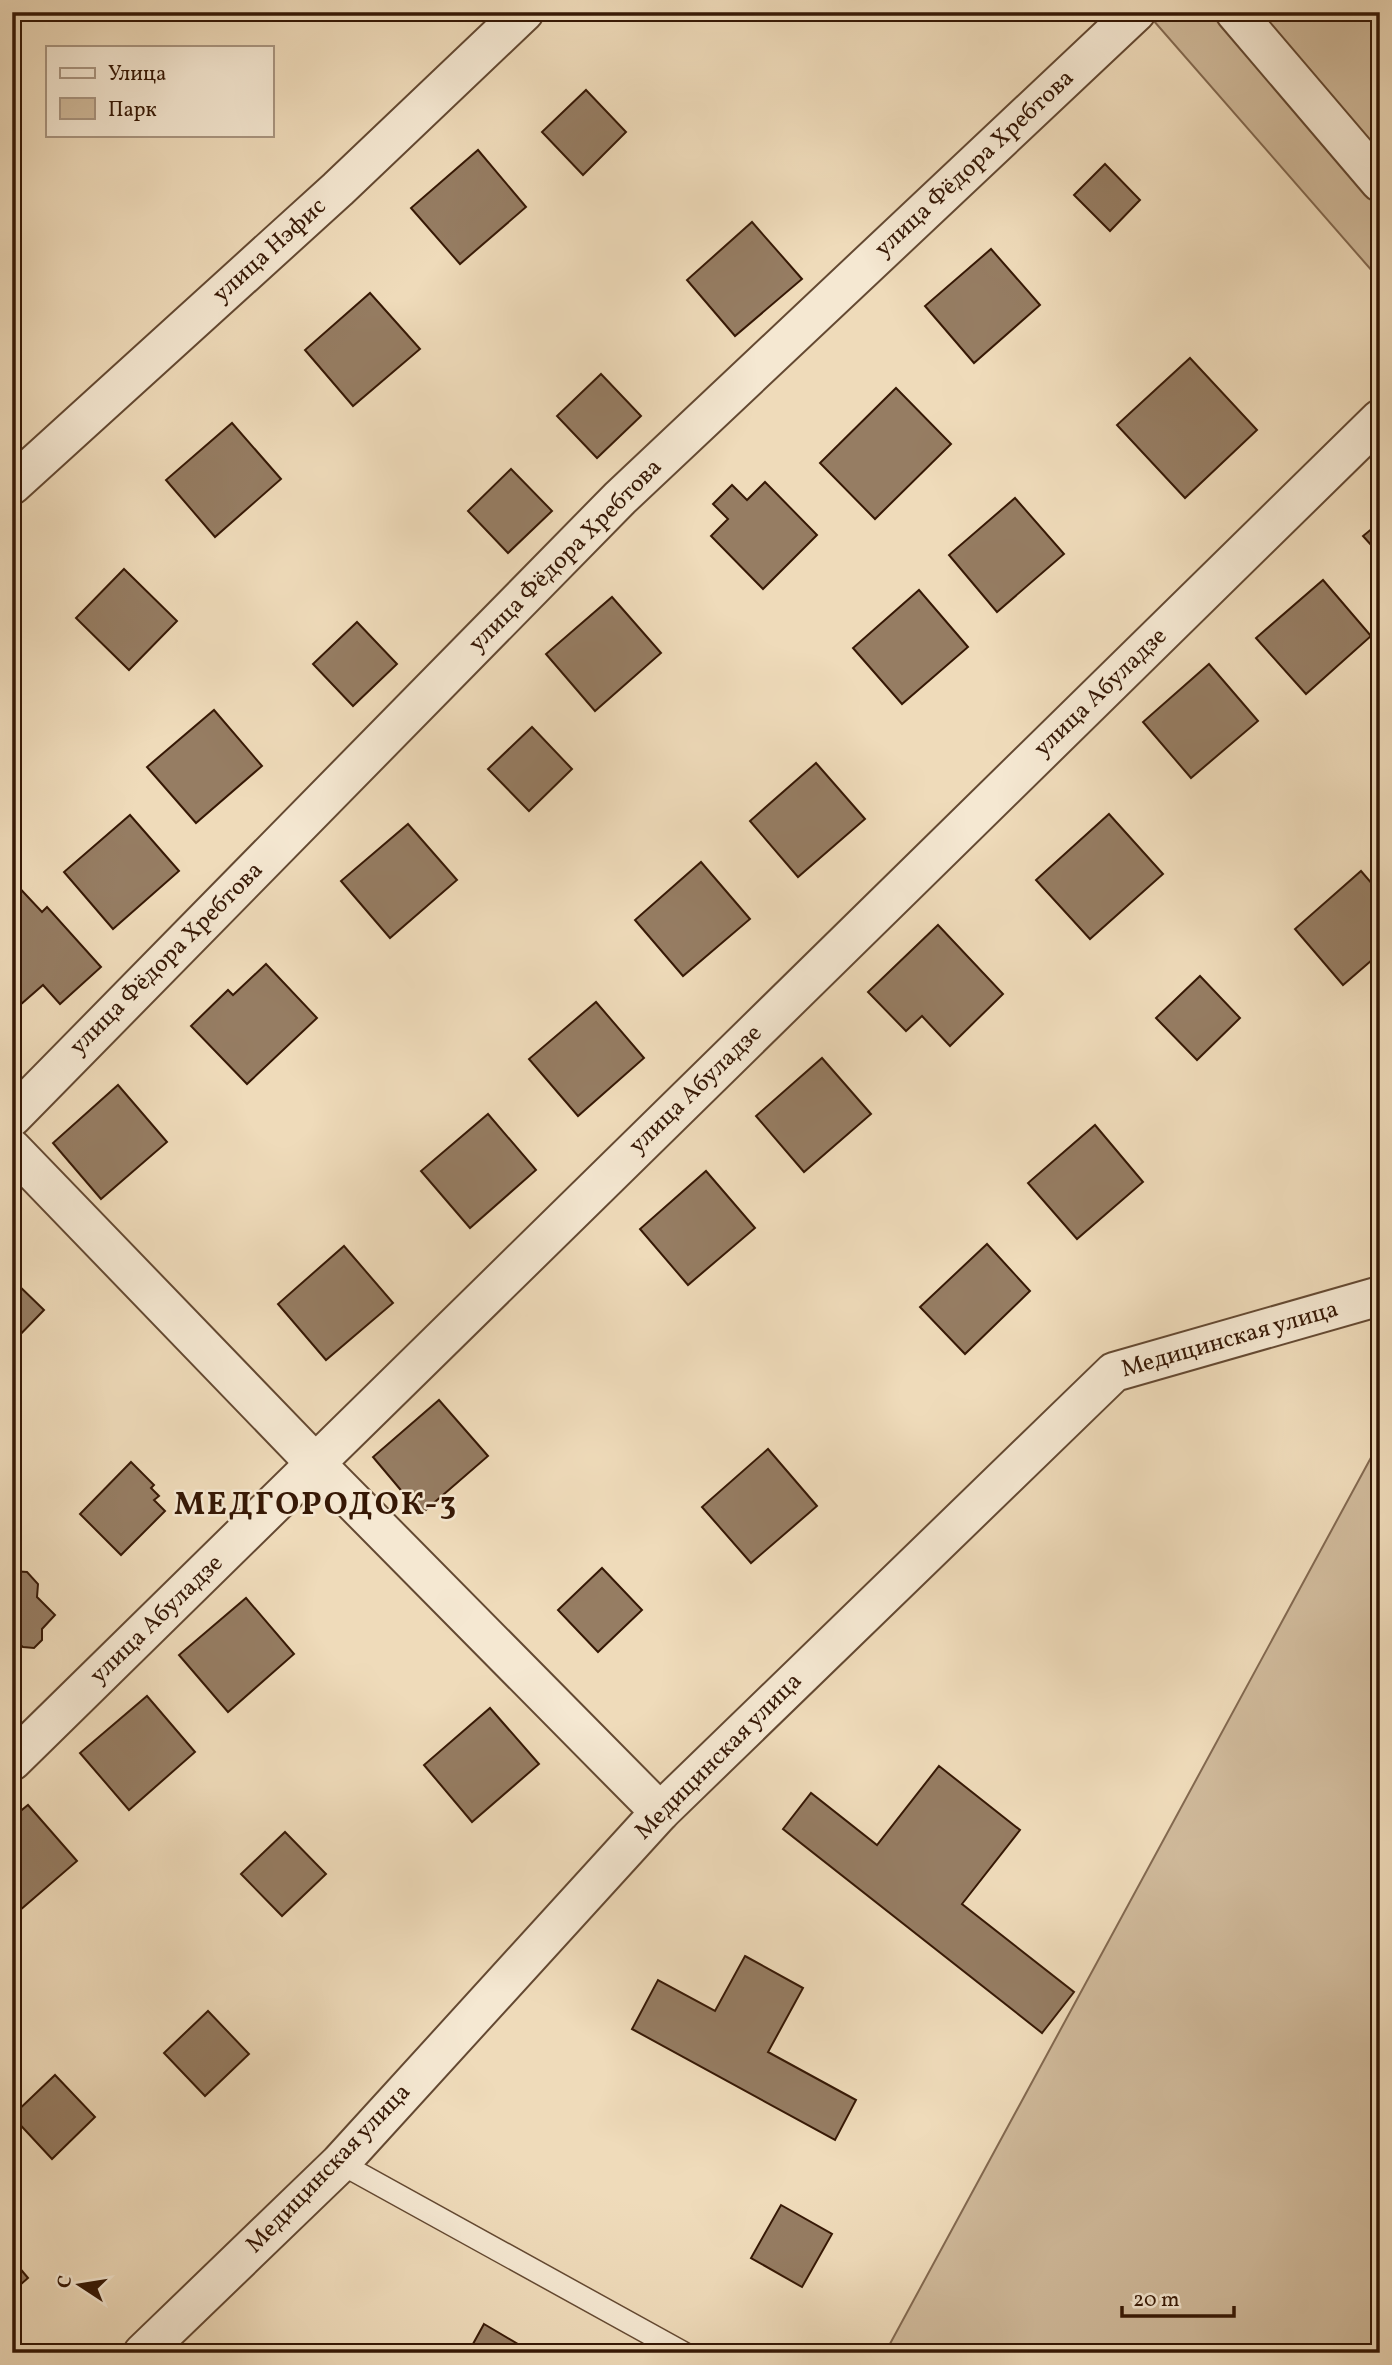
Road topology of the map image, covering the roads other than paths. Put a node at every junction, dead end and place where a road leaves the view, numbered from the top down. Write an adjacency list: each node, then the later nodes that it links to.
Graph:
1 (524, 12): 6 (street, улица Нэфис)
2 (1136, 12): 7 (street, улица Фёдора Хребтова)
3 (1235, 12): 4 (street)
4 (1380, 182)
5 (1380, 419): 10 (street, улица Абуладзе)
6 (12, 485)
7 (12, 1117)
8 (12, 1149): 10 (street)
9 (1380, 1296): 12 (street, Медицинская улица)
10 (317, 1464): 11 (street, улица Абуладзе); 12 (street)
11 (12, 1761)
12 (660, 1812): 13 (street, Медицинская улица)
13 (340, 2163): 14 (street, Медицинская улица); 15 (lane)
14 (143, 2353)
15 (684, 2353)

